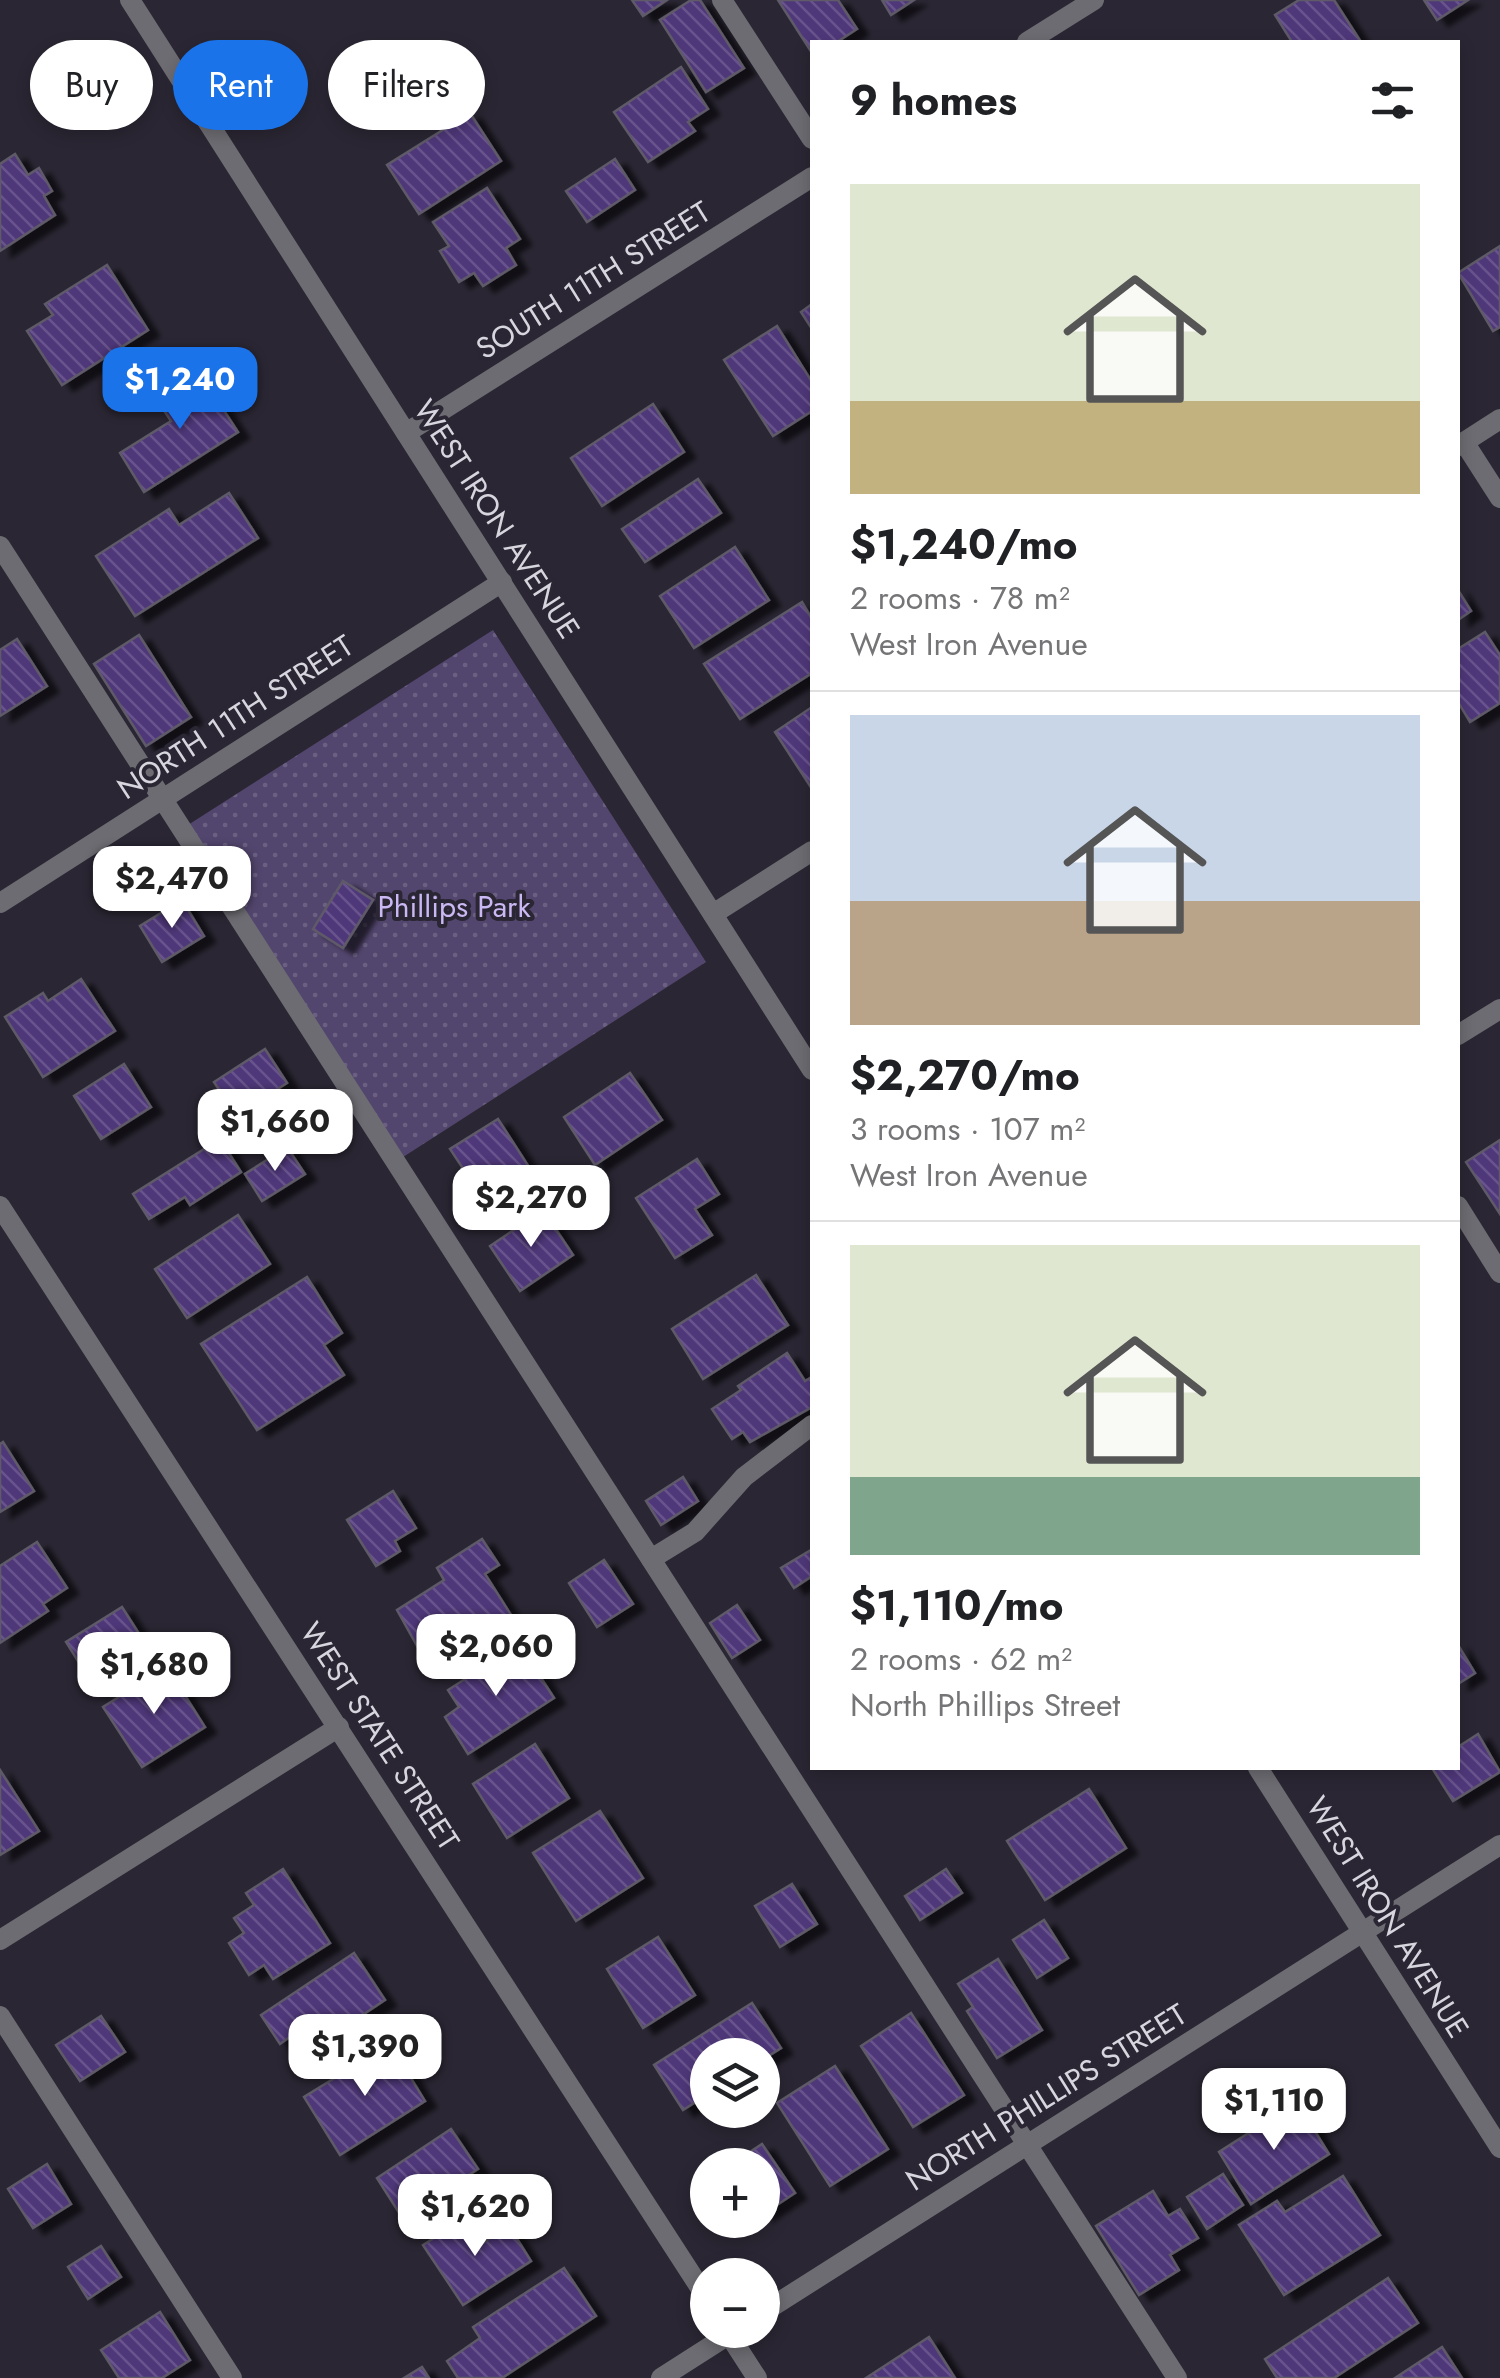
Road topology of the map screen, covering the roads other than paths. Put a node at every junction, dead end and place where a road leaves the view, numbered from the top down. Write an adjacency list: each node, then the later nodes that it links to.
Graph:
1 (130, 0): 8 (street, WEST IRON AVENUE)
2 (722, 0): 5 (street)
3 (1094, 0): 4 (street)
4 (1029, 40)
5 (810, 136)
6 (810, 178): 8 (street, SOUTH 11TH STREET)
7 (1500, 420): 9 (street)
8 (406, 433): 12 (street, WEST IRON AVENUE)
9 (1460, 444): 10 (street)
10 (1500, 498)
11 (0, 546): 13 (street)
12 (502, 582): 13 (street, NORTH 11TH STREET); 16 (street, WEST IRON AVENUE)
13 (162, 798): 15 (street, NORTH 11TH STREET); 24 (street)
14 (810, 852): 16 (street)
15 (0, 903)
16 (713, 914): 19 (street, WEST IRON AVENUE)
17 (1500, 1008): 18 (street)
18 (1460, 1034)
19 (810, 1067)
20 (0, 1206): 25 (street, WEST STATE STREET)
21 (1460, 1209): 22 (street)
22 (1500, 1273)
23 (810, 1427): 24 (street)
24 (651, 1559): 31 (street)
25 (339, 1727): 29 (street); 33 (street, WEST STATE STREET)
26 (1259, 1770): 28 (street, WEST IRON AVENUE)
27 (1500, 1845): 28 (street, NORTH PHILLIPS STREET)
28 (1362, 1932): 31 (street, NORTH PHILLIPS STREET); 32 (street, WEST IRON AVENUE)
29 (0, 1940)
30 (0, 2016): 37 (street)
31 (1028, 2145): 34 (street, NORTH PHILLIPS STREET); 40 (street)
32 (1500, 2148)
33 (690, 2272)
34 (780, 2302)
35 (706, 2348): 38 (street)
36 (740, 2348): 39 (street)
37 (232, 2378)
38 (660, 2378)
39 (757, 2378)
40 (1176, 2378)

